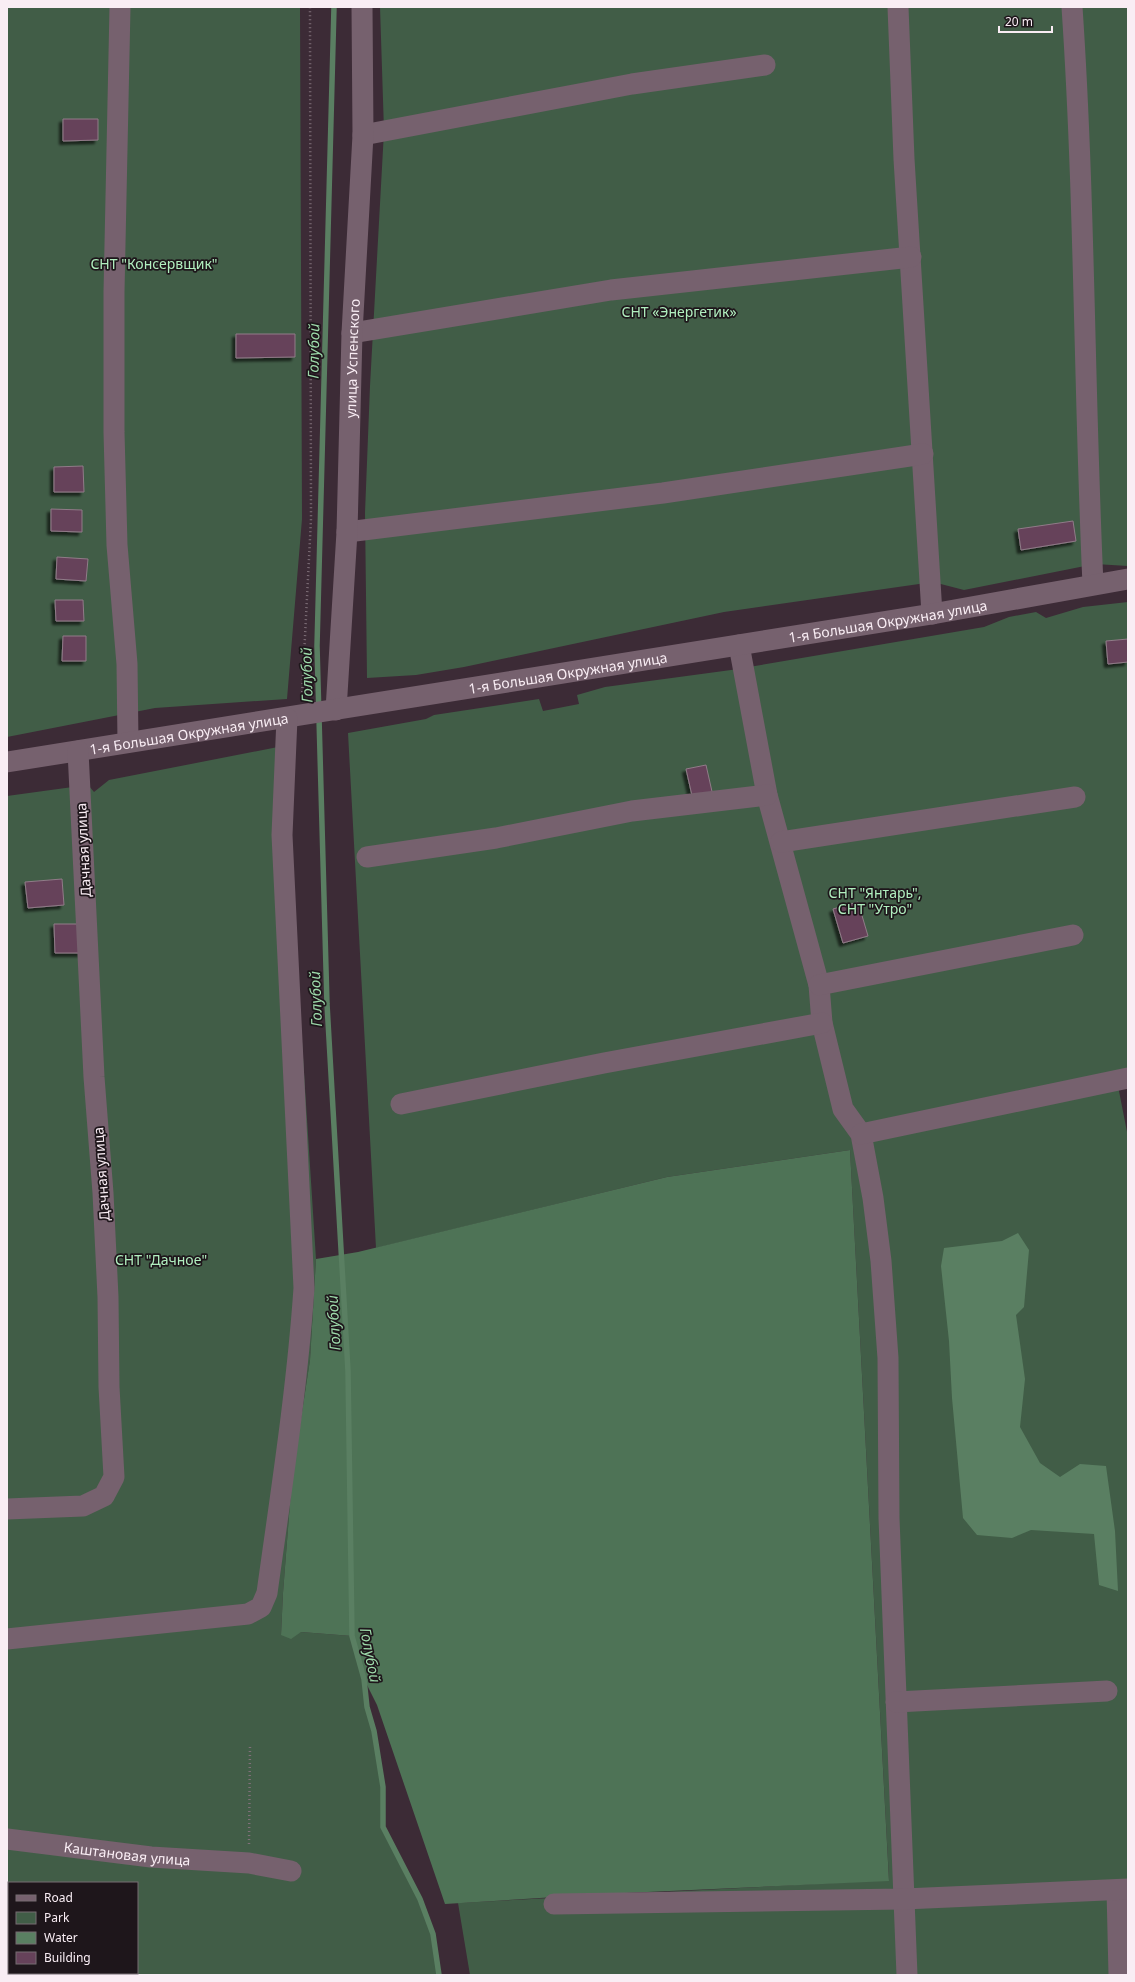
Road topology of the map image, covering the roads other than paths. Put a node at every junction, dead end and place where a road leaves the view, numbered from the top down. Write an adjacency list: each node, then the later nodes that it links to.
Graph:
1 (120, 7): 17 (street)
2 (362, 7): 6 (street, улица Успенского)
3 (898, 7): 7 (street)
4 (1072, 7): 12 (street)
5 (765, 65): 6 (street)
6 (363, 135): 8 (street, улица Успенского)
7 (911, 258): 8 (street); 9 (street)
8 (352, 333): 10 (street, улица Успенского)
9 (923, 454): 10 (street); 13 (street)
10 (347, 532): 15 (street, улица Успенского)
11 (1128, 579): 12 (street, 1-я Большая Окружная улица)
12 (1093, 584): 13 (street, 1-я Большая Окружная улица)
13 (932, 614): 14 (street, 1-я Большая Окружная улица)
14 (739, 645): 15 (street, 1-я Большая Окружная улица); 20 (street)
15 (336, 710): 16 (street, 1-я Большая Окружная улица)
16 (294, 717): 17 (street, 1-я Большая Окружная улица); 31 (street)
17 (128, 742): 18 (street, 1-я Большая Окружная улица)
18 (78, 751): 19 (street, 1-я Большая Окружная улица); 30 (street, Дачная улица)
19 (7, 762)
20 (768, 795): 22 (street); 23 (street)
21 (1075, 796): 22 (street)
22 (781, 842): 25 (street)
23 (367, 857)
24 (1073, 935): 25 (street)
25 (819, 985): 26 (street)
26 (822, 1023): 28 (street); 29 (street)
27 (1128, 1078): 29 (street)
28 (401, 1104)
29 (861, 1134): 33 (street)
30 (7, 1509)
31 (7, 1639)
32 (1107, 1691): 33 (street)
33 (896, 1702): 37 (street)
34 (7, 1839): 35 (street, Каштановая улица)
35 (291, 1871)
36 (1122, 1889): 37 (street); 40 (street)
37 (904, 1899): 38 (street); 39 (street)
38 (554, 1904)
39 (907, 1975)
40 (1118, 1975)

